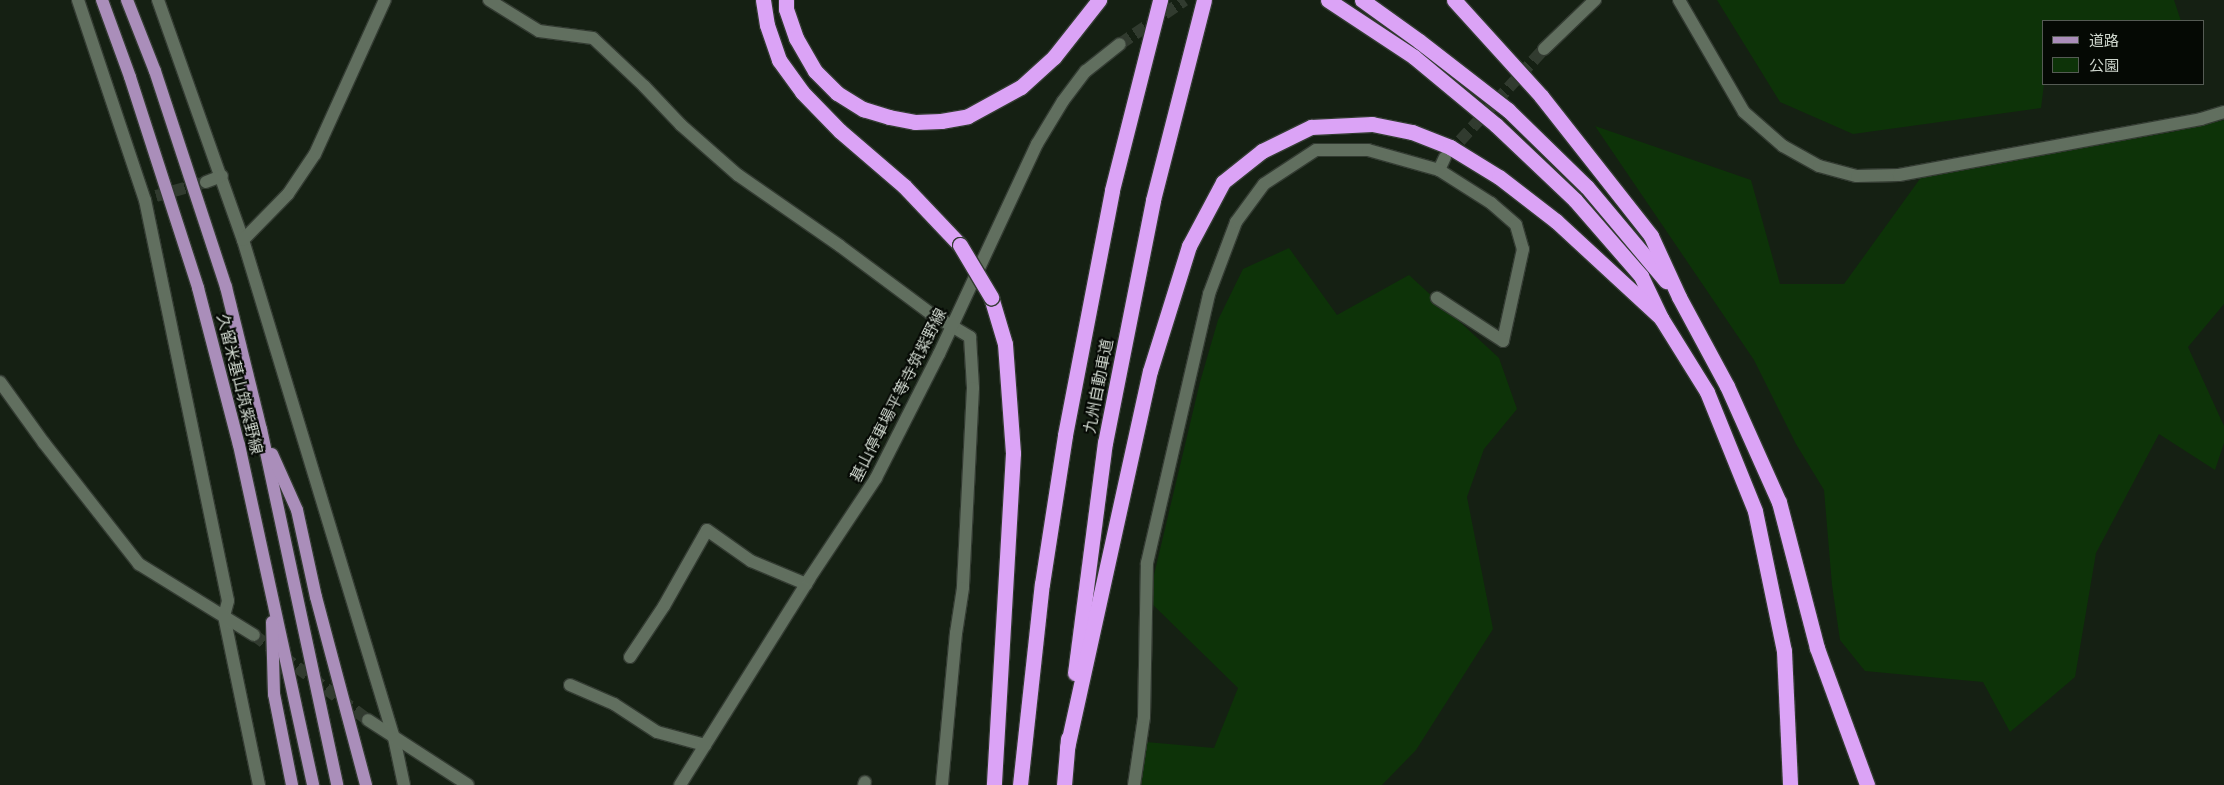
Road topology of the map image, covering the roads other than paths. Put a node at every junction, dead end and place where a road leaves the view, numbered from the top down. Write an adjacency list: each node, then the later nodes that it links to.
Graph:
1 (78, 0): 33 (street)
2 (102, 0): 32 (main road, 久留米基山筑紫野線)
3 (127, 0): 30 (main road, 久留米基山筑紫野線)
4 (158, 0): 22 (street)
5 (385, 0): 24 (street)
6 (489, 0): 28 (street)
7 (763, 0): 50 (highway, bridge)
8 (786, 0): 9 (highway)
9 (1098, 0)
10 (1160, 0): 51 (highway, 九州自動車道)
11 (1204, 0): 40 (highway, 九州自動車道)
12 (1328, 0): 27 (highway)
13 (1362, 0): 25 (highway)
14 (1454, 0): 25 (highway)
15 (1595, 0): 18 (street)
16 (1679, 0): 19 (street)
17 (1120, 44): 28 (street, 基山停車場平等寺筑紫野線)
18 (1544, 49)
19 (2224, 112)
20 (1445, 157): 21 (street)
21 (1439, 170): 26 (street); 53 (street)
22 (222, 176): 23 (street); 24 (street)
23 (206, 182)
24 (243, 240): 38 (street)
25 (1679, 297): 55 (highway)
26 (1437, 298)
27 (1661, 318): 40 (highway); 54 (highway)
28 (952, 325): 31 (street, 基山停車場平等寺筑紫野線); 49 (street)
29 (0, 382): 33 (street)
30 (261, 428): 44 (main road, 久留米基山筑紫野線); 45 (main road)
31 (806, 584): 35 (street); 39 (street, 基山停車場平等寺筑紫野線)
32 (271, 592): 42 (main road); 43 (main road, 久留米基山筑紫野線)
33 (224, 616): 34 (street); 41 (street)
34 (254, 635)
35 (630, 657)
36 (570, 685): 39 (street)
37 (368, 720): 38 (street)
38 (394, 738): 46 (street); 47 (street)
39 (705, 745): 48 (street, 基山停車場平等寺筑紫野線)
40 (1067, 748): 52 (highway, 九州自動車道)
41 (259, 785)
42 (292, 785)
43 (313, 785)
44 (337, 785)
45 (366, 785)
46 (404, 785)
47 (468, 785)
48 (680, 785)
49 (942, 785)
50 (994, 785)
51 (1020, 785)
52 (1064, 785)
53 (1134, 785)
54 (1790, 785)
55 (1867, 785)

